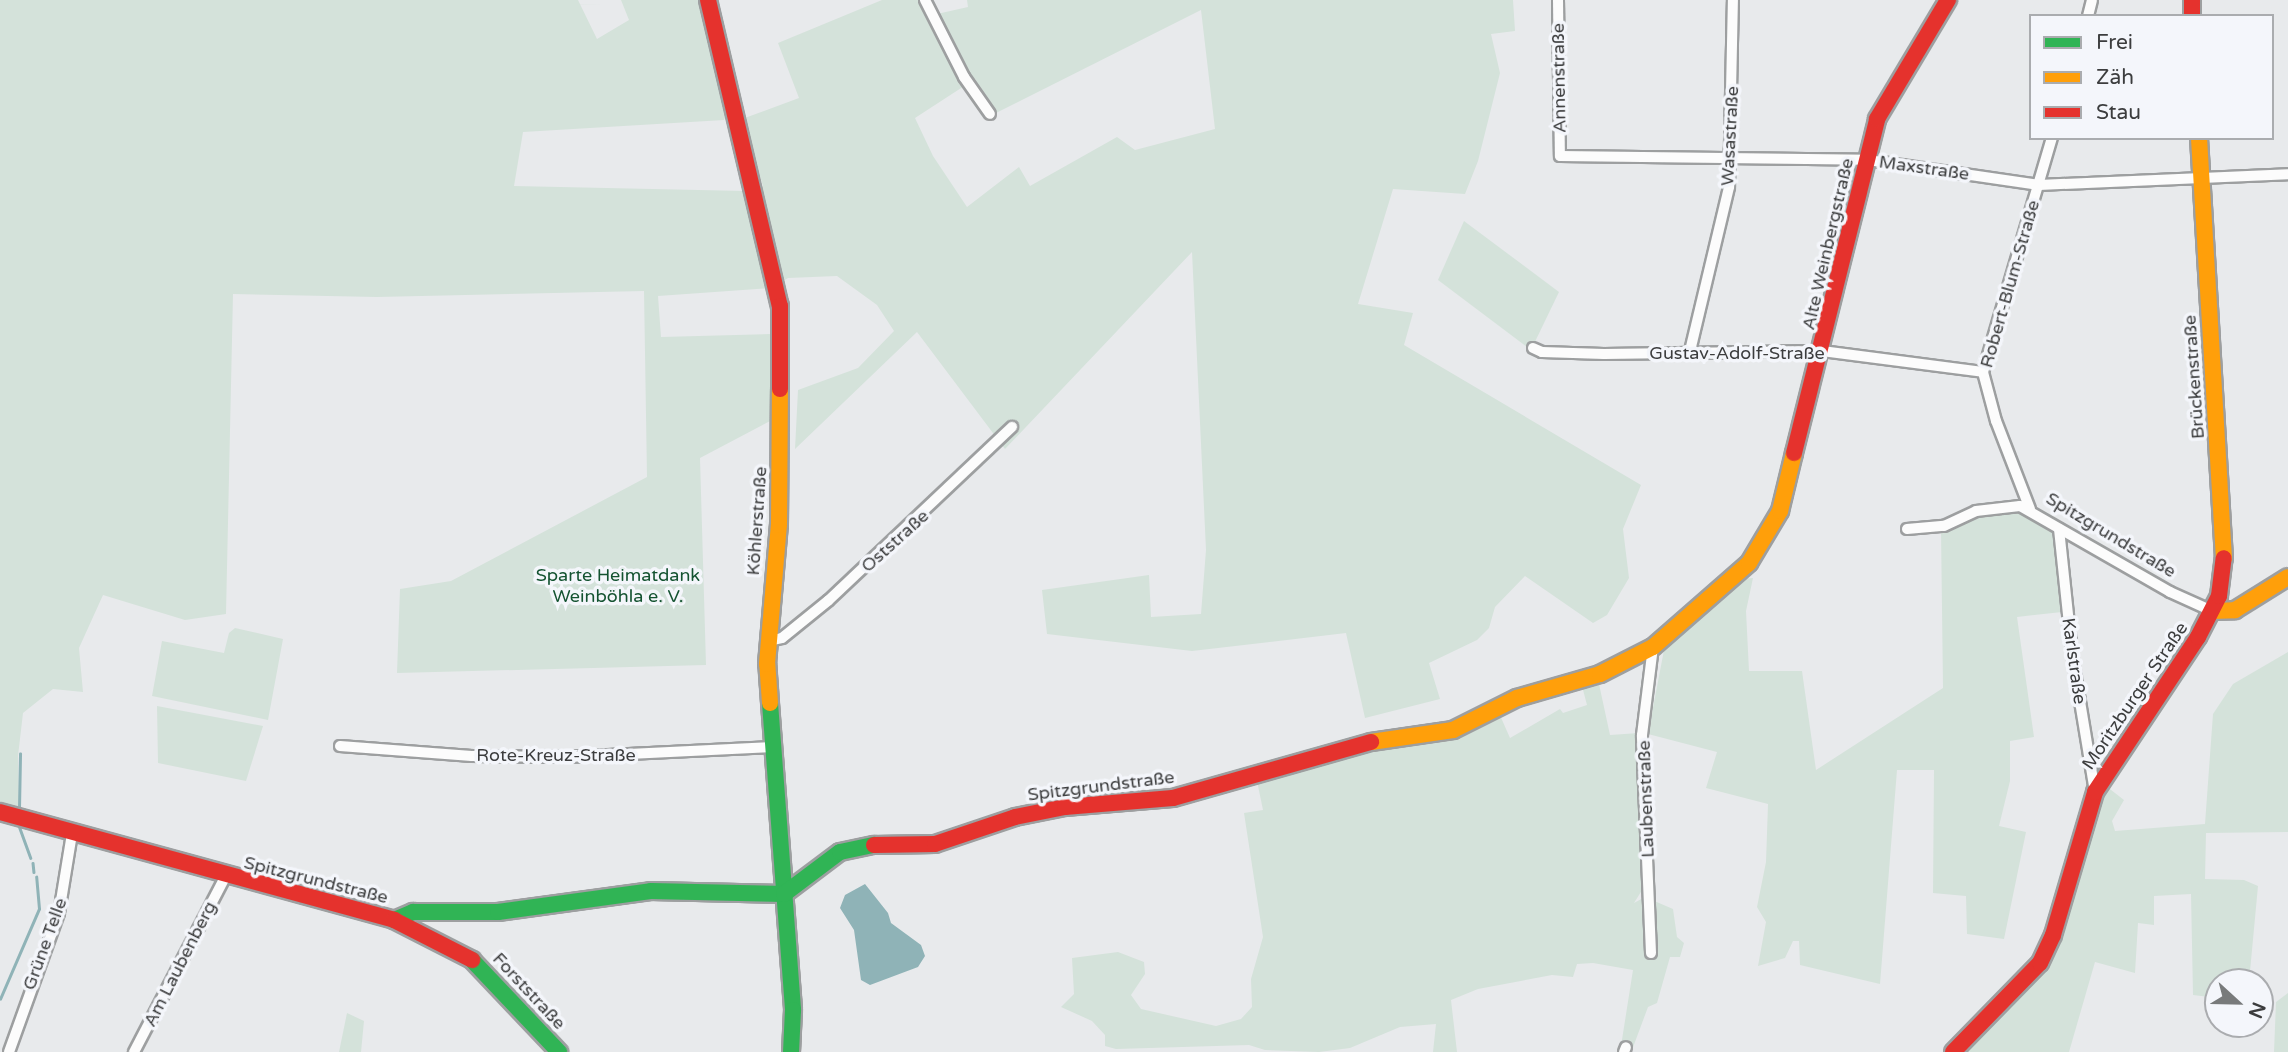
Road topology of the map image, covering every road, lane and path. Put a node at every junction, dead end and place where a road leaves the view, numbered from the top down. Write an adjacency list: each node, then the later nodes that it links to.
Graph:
1 (708, 0): 28 (street, Köhlerstraße)
2 (925, 0): 6 (street)
3 (1558, 0): 9 (street, Annenstraße)
4 (1733, 0): 10 (street, Wasastraße)
5 (1948, 0): 11 (street, Alte Weinbergstraße)
6 (990, 114)
7 (2051, 140): 14 (street, Robert-Blum-Straße)
8 (2199, 140): 13 (street, Brückenstraße)
9 (1560, 156): 10 (street, Maxstraße)
10 (1732, 158): 11 (street, Maxstraße); 16 (street, Wasastraße)
11 (1868, 160): 14 (street, Maxstraße); 17 (street, Alte Weinbergstraße)
12 (2288, 174): 13 (street, Maxstraße)
13 (2201, 179): 14 (street, Maxstraße); 25 (street, Brückenstraße)
14 (2039, 185): 18 (street, Robert-Blum-Straße)
15 (1533, 348): 16 (street, Gustav-Adolf-Straße)
16 (1690, 351): 17 (street, Gustav-Adolf-Straße)
17 (1822, 351): 18 (street, Gustav-Adolf-Straße); 21 (street, Alte Weinbergstraße)
18 (1983, 372): 20 (street, Robert-Blum-Straße)
19 (1012, 427): 28 (street, Oststraße)
20 (2030, 509): 22 (street, Spitzgrundstraße); 23 (street, Spitzgrundstraße)
21 (1780, 511): 29 (street, Spitzgrundstraße)
22 (1907, 529)
23 (2059, 529): 27 (street, Spitzgrundstraße); 32 (street, Karlstraße)
24 (2288, 578): 26 (street)
25 (2223, 579): 26 (street); 27 (street, Brückenstraße)
26 (2250, 601): 27 (street)
27 (2212, 611): 32 (street, Moritzburger Straße)
28 (768, 641): 31 (street, Köhlerstraße)
29 (1653, 647): 36 (street, Spitzgrundstraße); 38 (street, Laubenstraße)
30 (340, 746): 31 (street, Rote-Kreuz-Straße)
31 (773, 747): 36 (street, Köhlerstraße)
32 (2095, 792): 40 (street, Moritzburger Straße)
33 (0, 812): 34 (street, Spitzgrundstraße)
34 (72, 834): 35 (street, Spitzgrundstraße); 41 (street, Grüne Telle)
35 (225, 877): 37 (street, Spitzgrundstraße); 42 (street, Am Laubenberg)
36 (784, 894): 37 (street, Spitzgrundstraße); 44 (street, Köhlerstraße)
37 (394, 920): 43 (street, Forststraße)
38 (1651, 953)
39 (0, 1048): 41 (street)
40 (1955, 1051)
41 (9, 1052)
42 (134, 1052)
43 (559, 1052)
44 (792, 1052)

